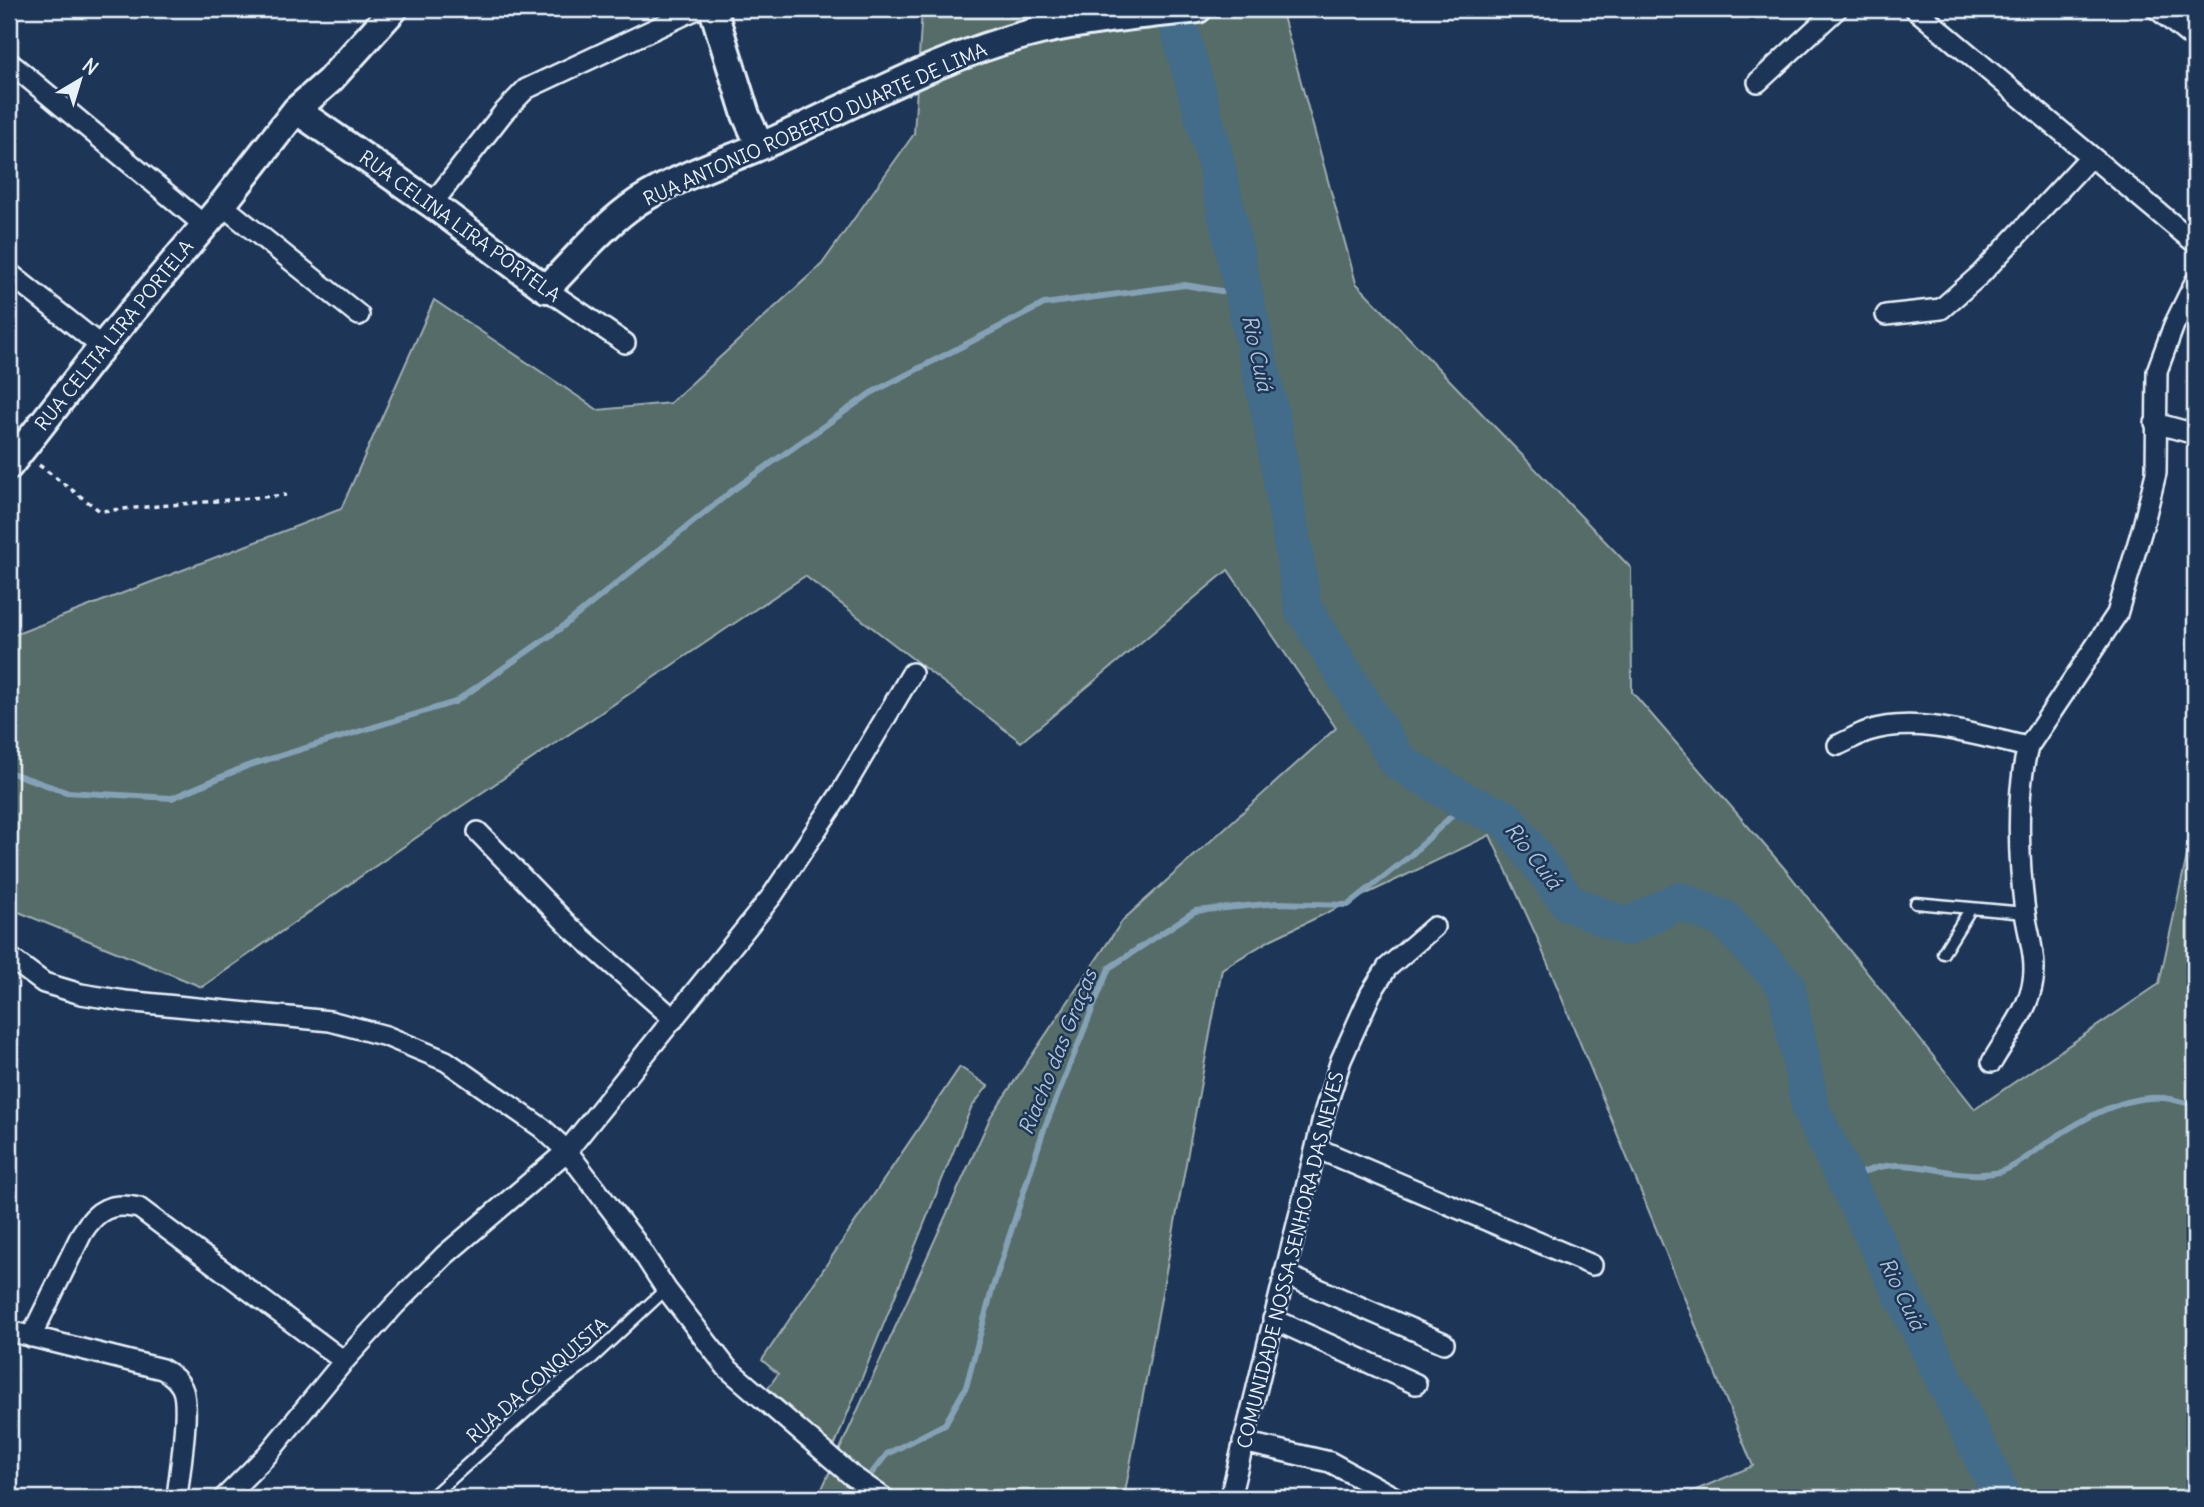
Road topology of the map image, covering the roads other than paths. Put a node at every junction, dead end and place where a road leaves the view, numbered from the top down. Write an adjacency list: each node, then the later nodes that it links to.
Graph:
1 (394, 9): 11 (main road, RUA CELITA LIRA PORTELA)
2 (697, 9): 14 (street)
3 (713, 9): 12 (main road)
4 (1198, 9): 12 (main road, RUA ANTONIO ROBERTO DUARTE DE LIMA)
5 (1837, 9): 10 (street)
6 (1915, 9): 13 (street)
7 (2157, 9): 8 (street)
8 (2195, 40)
9 (9, 62): 16 (street)
10 (1758, 82)
11 (305, 116): 14 (main road, RUA CELINA LIRA PORTELA); 15 (main road, RUA CELITA LIRA PORTELA)
12 (752, 150): 20 (main road, RUA ANTONIO ROBERTO DUARTE DE LIMA)
13 (2091, 156): 17 (street); 22 (street)
14 (432, 204): 20 (main road, RUA CELINA LIRA PORTELA)
15 (222, 205): 16 (main road, RUA CELITA LIRA PORTELA); 21 (street)
16 (204, 225): 24 (main road, RUA CELITA LIRA PORTELA)
17 (2195, 243)
18 (9, 273): 24 (street)
19 (2195, 282): 25 (street)
20 (546, 289): 23 (street, RUA CELINA LIRA PORTELA)
21 (359, 315)
22 (1886, 315)
23 (625, 343)
24 (102, 346): 27 (main road, RUA CELITA LIRA PORTELA)
25 (2155, 423): 26 (street); 30 (street)
26 (2195, 433)
27 (15, 458)
28 (912, 673): 38 (street)
29 (1838, 745): 30 (street)
30 (2028, 747): 34 (street)
31 (478, 832): 38 (street)
32 (1916, 903): 33 (lane)
33 (1971, 908): 34 (lane); 36 (lane)
34 (2025, 913): 39 (street)
35 (1434, 927): 40 (street, COMUNIDADE NOSSA SENHORA DAS NEVES)
36 (1942, 953)
37 (9, 957): 41 (street)
38 (674, 1019): 41 (street)
39 (1992, 1062)
40 (1316, 1148): 42 (street); 43 (street, COMUNIDADE NOSSA SENHORA DAS NEVES)
41 (567, 1151): 44 (street); 49 (street)
42 (1592, 1265)
43 (1284, 1274): 45 (street, COMUNIDADE NOSSA SENHORA DAS NEVES); 48 (street)
44 (666, 1289): 52 (street); 55 (lane, RUA DA CONQUISTA)
45 (1273, 1319): 50 (street); 51 (street, COMUNIDADE NOSSA SENHORA DAS NEVES)
46 (9, 1331): 47 (street)
47 (31, 1337): 49 (street); 53 (street)
48 (1444, 1343)
49 (344, 1361): 54 (street)
50 (1416, 1384)
51 (1243, 1443): 56 (street, COMUNIDADE NOSSA SENHORA DAS NEVES); 57 (street)
52 (880, 1495)
53 (177, 1498)
54 (224, 1498)
55 (430, 1498)
56 (1230, 1498)
57 (1396, 1498)

